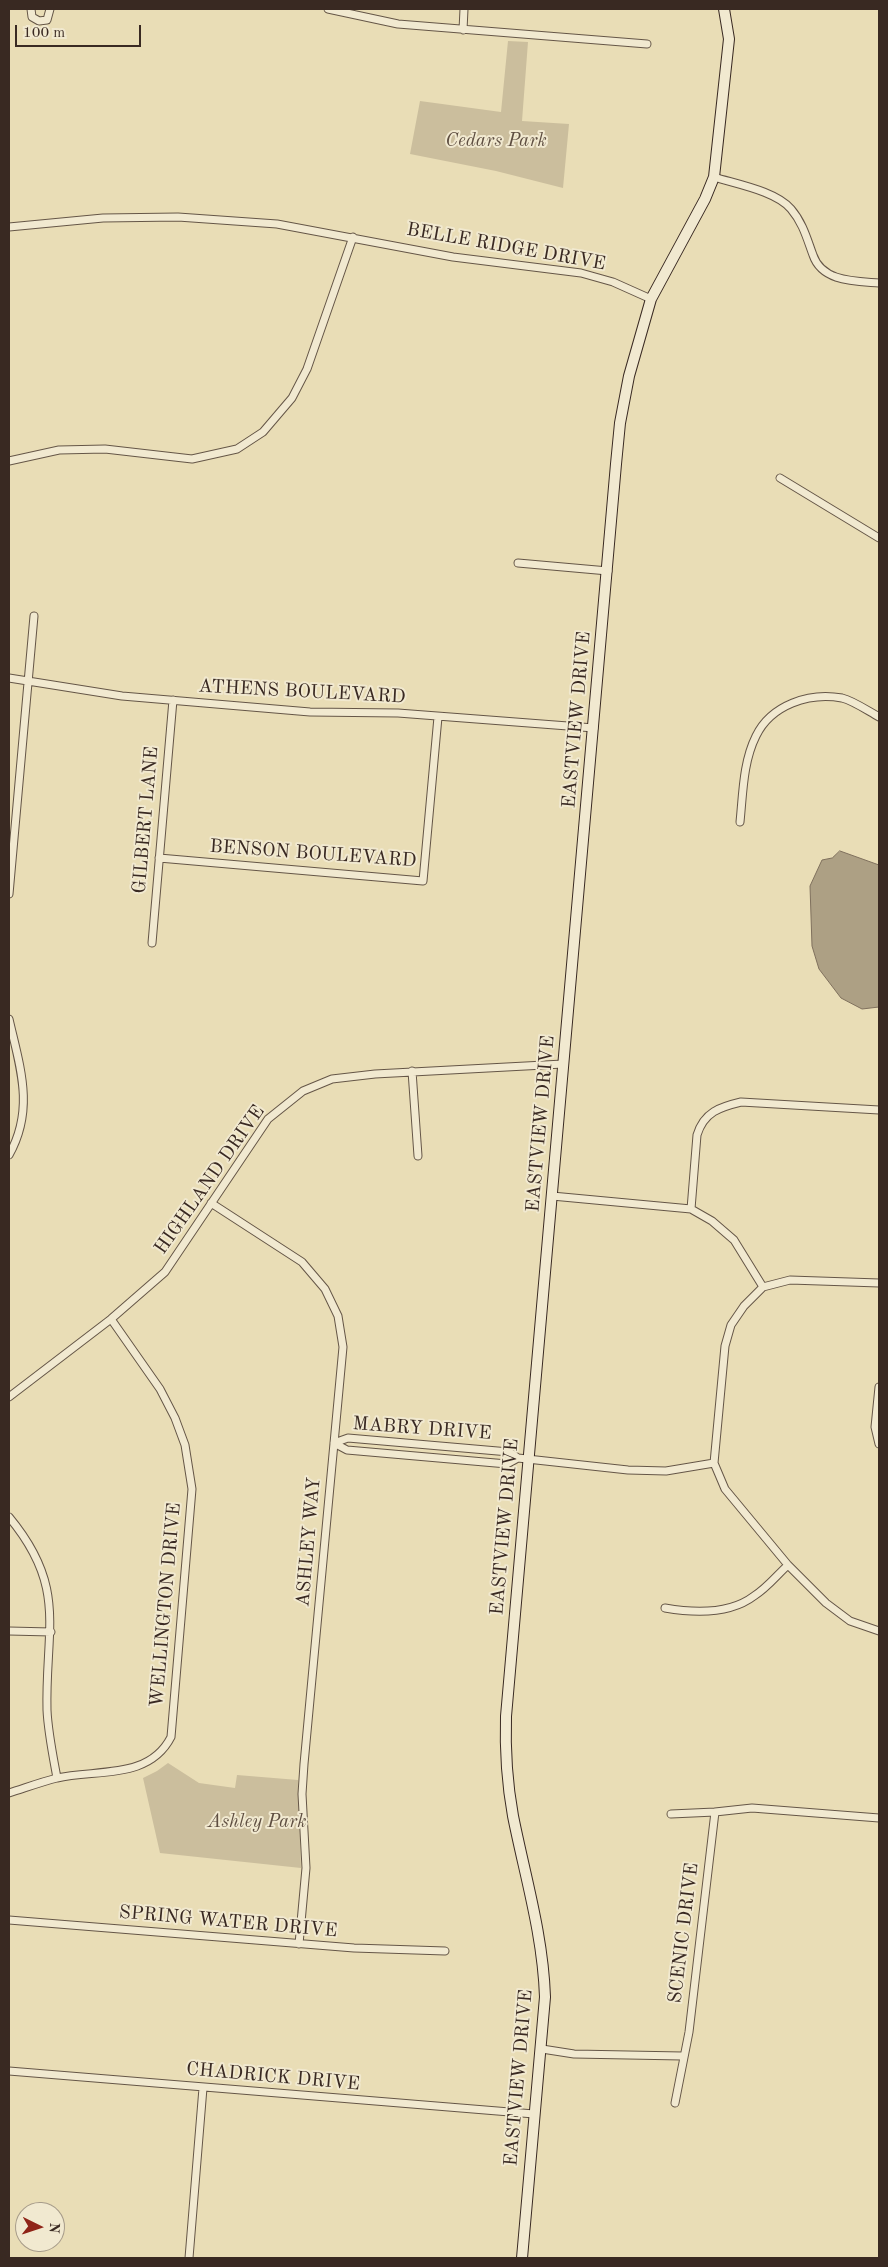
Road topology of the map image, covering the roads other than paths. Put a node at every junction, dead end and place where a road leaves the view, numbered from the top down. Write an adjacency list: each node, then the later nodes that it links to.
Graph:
1 (31, 9): 2 (street)
2 (50, 9)
3 (328, 9): 6 (street)
4 (464, 9): 6 (street)
5 (724, 9): 8 (street, EASTVIEW DRIVE)
6 (463, 30): 7 (street)
7 (647, 44)
8 (714, 177): 11 (street); 12 (street, EASTVIEW DRIVE)
9 (9, 227): 10 (street, BELLE RIDGE DRIVE)
10 (354, 237): 12 (street, BELLE RIDGE DRIVE); 13 (street)
11 (879, 283)
12 (651, 298): 17 (street, EASTVIEW DRIVE)
13 (9, 461)
14 (780, 478): 15 (street)
15 (879, 538)
16 (518, 563): 17 (street)
17 (608, 571): 24 (street, EASTVIEW DRIVE)
18 (34, 616): 20 (street)
19 (9, 678): 20 (street, ATHENS BOULEVARD)
20 (28, 682): 21 (street, ATHENS BOULEVARD); 26 (street)
21 (173, 700): 22 (street, ATHENS BOULEVARD); 27 (street, GILBERT LANE)
22 (438, 717): 24 (street, ATHENS BOULEVARD); 27 (street, BENSON BOULEVARD)
23 (879, 717): 25 (street)
24 (594, 728): 32 (street, EASTVIEW DRIVE)
25 (740, 822)
26 (12, 826): 28 (street)
27 (159, 858): 29 (street, GILBERT LANE)
28 (9, 894)
29 (152, 943)
30 (9, 1019): 31 (street)
31 (12, 1046): 35 (street)
32 (563, 1064): 33 (street, HIGHLAND DRIVE); 37 (street, EASTVIEW DRIVE)
33 (412, 1071): 36 (street); 38 (street, HIGHLAND DRIVE)
34 (879, 1110): 39 (street)
35 (9, 1154)
36 (418, 1156)
37 (552, 1196): 39 (street); 47 (street, EASTVIEW DRIVE)
38 (211, 1203): 42 (street, HIGHLAND DRIVE); 45 (street, ASHLEY WAY)
39 (690, 1209): 41 (street)
40 (879, 1283): 41 (street)
41 (763, 1287): 48 (street)
42 (111, 1319): 44 (street, HIGHLAND DRIVE); 55 (street, WELLINGTON DRIVE)
43 (879, 1387): 46 (street)
44 (9, 1397)
45 (334, 1442): 47 (street, MABRY DRIVE); 47 (street); 61 (street, ASHLEY WAY)
46 (879, 1444)
47 (524, 1458): 48 (street, MABRY DRIVE); 63 (street, EASTVIEW DRIVE)
48 (714, 1462): 50 (street)
49 (9, 1517): 54 (street)
50 (788, 1564): 51 (street); 53 (street)
51 (665, 1608)
52 (9, 1631): 54 (street)
53 (879, 1631)
54 (51, 1632): 55 (street)
55 (57, 1778): 56 (street, WELLINGTON DRIVE)
56 (9, 1793)
57 (715, 1812): 58 (street); 59 (street); 64 (street, SCENIC DRIVE)
58 (671, 1814)
59 (879, 1818)
60 (9, 1920): 61 (street, SPRING WATER DRIVE)
61 (299, 1944): 62 (street, SPRING WATER DRIVE)
62 (445, 1951)
63 (542, 2049): 64 (street); 68 (street, EASTVIEW DRIVE)
64 (682, 2056): 67 (street, SCENIC DRIVE)
65 (9, 2071): 66 (street, CHADRICK DRIVE)
66 (202, 2088): 68 (street, CHADRICK DRIVE); 69 (street)
67 (675, 2103)
68 (534, 2114): 70 (street, EASTVIEW DRIVE)
69 (190, 2258)
70 (522, 2258)

